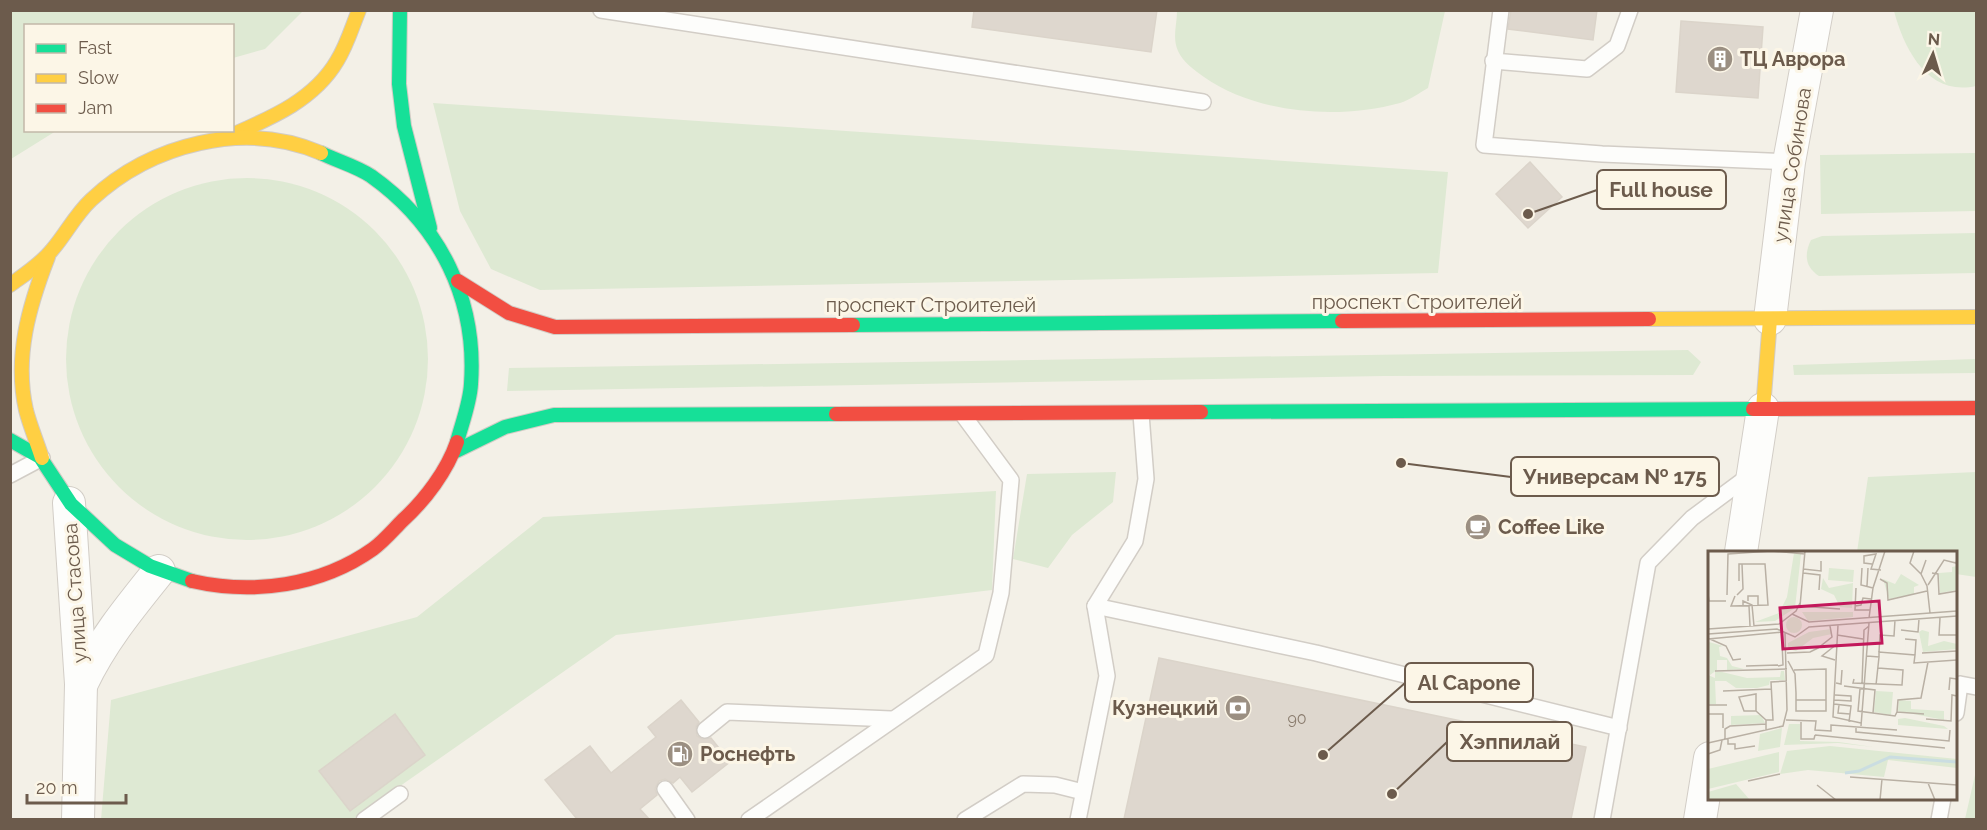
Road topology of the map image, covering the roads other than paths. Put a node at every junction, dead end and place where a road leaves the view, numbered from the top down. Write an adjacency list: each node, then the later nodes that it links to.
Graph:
1 (359, 10): 9 (main road)
2 (400, 10): 11 (main road)
3 (601, 10): 8 (lane)
4 (1501, 10): 7 (lane)
5 (1630, 10): 7 (lane)
6 (1817, 10): 10 (street, улица Собинова)
7 (1493, 62): 10 (lane)
8 (1203, 102)
9 (225, 138): 11 (main road, проспект Строителей); 12 (main road, проспект Строителей)
10 (1789, 162): 16 (street, улица Собинова)
11 (431, 232): 13 (main road, проспект Строителей)
12 (48, 255): 14 (main road, проспект Строителей); 23 (main road)
13 (458, 281): 16 (main road, проспект Строителей); 22 (main road)
14 (10, 285)
15 (1977, 317): 16 (main road, проспект Строителей)
16 (1770, 319): 18 (main road)
17 (1977, 408): 18 (main road)
18 (1763, 409): 19 (main road); 24 (street)
19 (1141, 414): 20 (main road); 29 (lane)
20 (963, 415): 22 (main road); 33 (lane)
21 (10, 440): 23 (main road)
22 (456, 451): 28 (main road)
23 (42, 458): 25 (lane); 26 (main road)
24 (1753, 474): 27 (street); 34 (lane)
25 (10, 475)
26 (69, 502): 28 (main road); 30 (street, улица Стасова)
27 (1741, 551)
28 (159, 571): 30 (street, улица Стасова)
29 (1095, 606): 34 (lane); 38 (lane)
30 (81, 684): 41 (street, улица Стасова)
31 (1977, 687): 32 (lane)
32 (1957, 706)
33 (891, 719): 35 (lane); 44 (lane)
34 (1619, 728): 47 (lane)
35 (705, 730)
36 (1708, 770): 48 (street)
37 (665, 789): 43 (lane)
38 (1083, 792): 45 (lane); 46 (lane)
39 (400, 794): 42 (lane)
40 (1943, 800): 49 (lane)
41 (78, 819)
42 (364, 819)
43 (687, 819)
44 (748, 819)
45 (964, 819)
46 (1078, 819)
47 (1602, 819)
48 (1700, 819)
49 (1940, 819)

